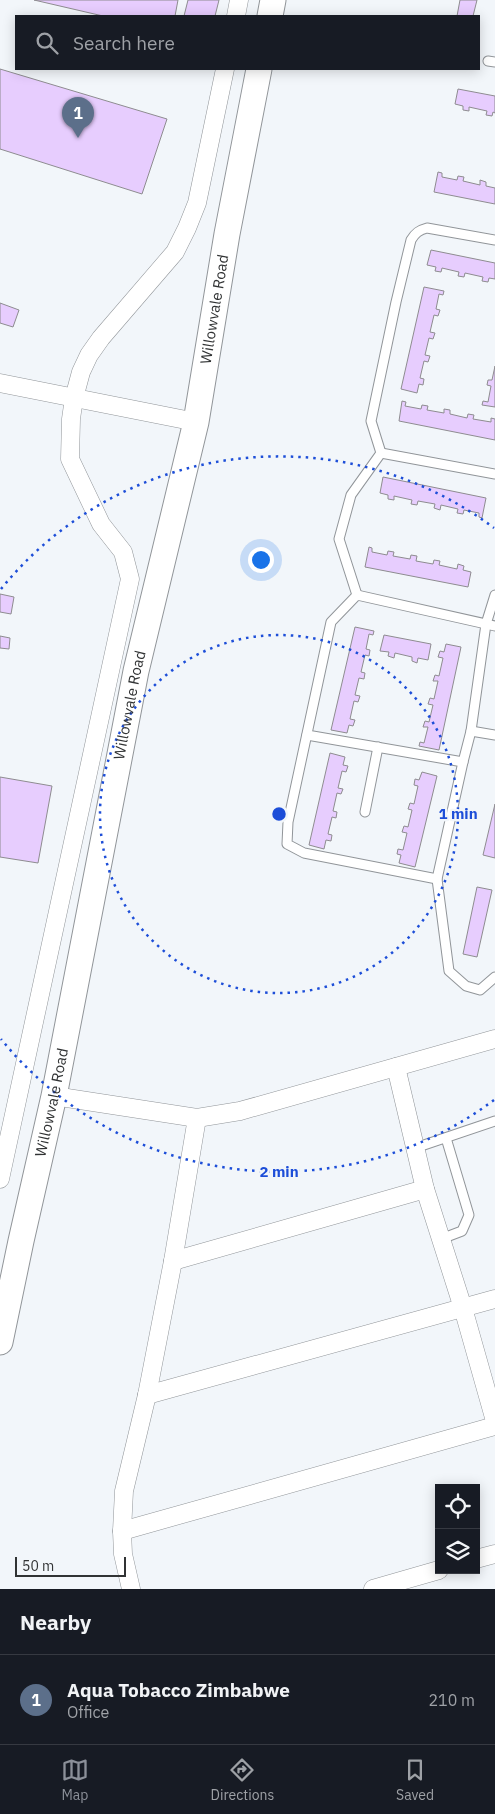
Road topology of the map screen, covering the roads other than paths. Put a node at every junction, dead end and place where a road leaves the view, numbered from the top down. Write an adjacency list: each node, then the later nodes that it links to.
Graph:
1 (239, 0): 3 (street)
2 (273, 0): 4 (main road)
3 (236, 15)
4 (270, 15)
5 (225, 70): 9 (street)
6 (259, 70): 10 (main road, Willowvale Road)
7 (495, 240): 11 (lane)
8 (0, 383): 9 (street)
9 (74, 398): 10 (street); 31 (street)
10 (196, 422): 26 (main road, Willowvale Road)
11 (381, 452): 12 (lane); 13 (lane)
12 (495, 474)
13 (357, 594): 15 (lane); 17 (lane)
14 (495, 596): 15 (lane)
15 (491, 625): 16 (lane)
16 (472, 731): 18 (lane); 20 (lane)
17 (307, 735): 19 (lane); 22 (lane)
18 (495, 735)
19 (378, 747): 20 (lane); 21 (lane)
20 (463, 762): 22 (lane)
21 (365, 812)
22 (437, 879): 23 (lane)
23 (495, 977)
24 (494, 1042): 25 (street)
25 (396, 1067): 27 (street); 30 (street)
26 (54, 1096): 27 (street); 37 (main road, Willowvale Road)
27 (197, 1118): 34 (street)
28 (495, 1121): 29 (lane)
29 (446, 1138): 30 (lane); 33 (lane)
30 (415, 1148): 32 (street)
31 (0, 1180)
32 (424, 1189): 33 (street); 34 (street)
33 (441, 1239): 36 (street)
34 (173, 1261): 38 (street)
35 (495, 1298): 36 (street)
36 (463, 1308): 38 (street); 39 (street)
37 (0, 1342)
38 (147, 1395): 41 (street)
39 (495, 1421)
40 (495, 1426): 41 (street)
41 (122, 1531): 45 (street)
42 (495, 1554): 43 (street)
43 (480, 1558)
44 (435, 1571): 46 (street)
45 (131, 1589)
46 (373, 1589)

